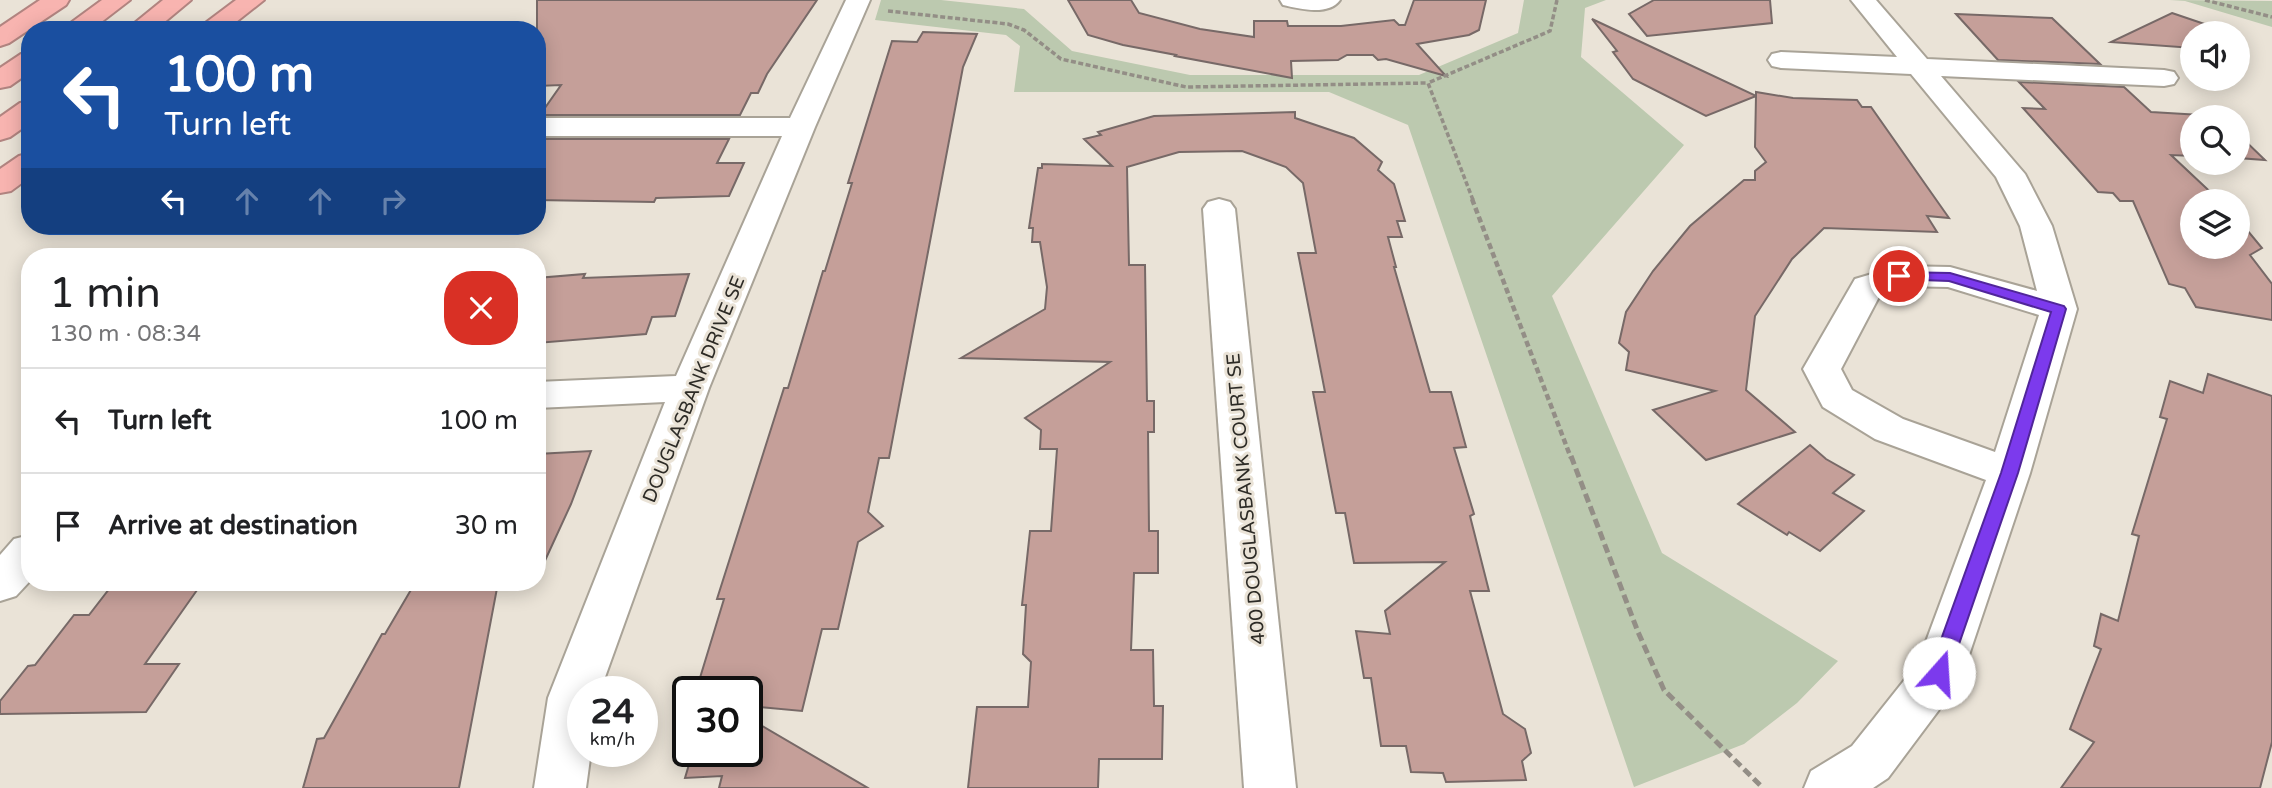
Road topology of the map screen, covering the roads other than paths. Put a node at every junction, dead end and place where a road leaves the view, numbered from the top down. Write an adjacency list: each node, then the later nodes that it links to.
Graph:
1 (57, 0): 9 (highway)
2 (118, 0): 10 (highway)
3 (179, 0): 11 (highway)
4 (252, 0): 12 (highway)
5 (1292, 0): 6 (street)
6 (1328, 0)
7 (1863, 0): 16 (street)
8 (857, 4): 22 (street, DOUGLASBANK DRIVE SE)
9 (26, 21)
10 (87, 21)
11 (151, 21)
12 (222, 21)
13 (21, 24): 14 (highway)
14 (0, 38)
15 (1781, 60): 16 (street)
16 (1919, 65): 18 (street); 27 (street)
17 (21, 66): 19 (highway)
18 (2164, 78)
19 (0, 80)
20 (21, 116): 23 (highway)
21 (546, 127): 22 (street)
22 (800, 127): 28 (street, DOUGLASBANK DRIVE SE)
23 (0, 131)
24 (21, 169): 25 (highway)
25 (0, 184)
26 (1219, 209): 34 (street, 400 DOUGLASBANK COURT SE)
27 (2059, 309): 30 (street); 30 (street)
28 (690, 388): 29 (street); 33 (street, DOUGLASBANK DRIVE SE)
29 (546, 395)
30 (2009, 473): 35 (street)
31 (21, 561): 32 (street)
32 (0, 584)
33 (560, 788)
34 (1270, 788)
35 (1830, 788)

